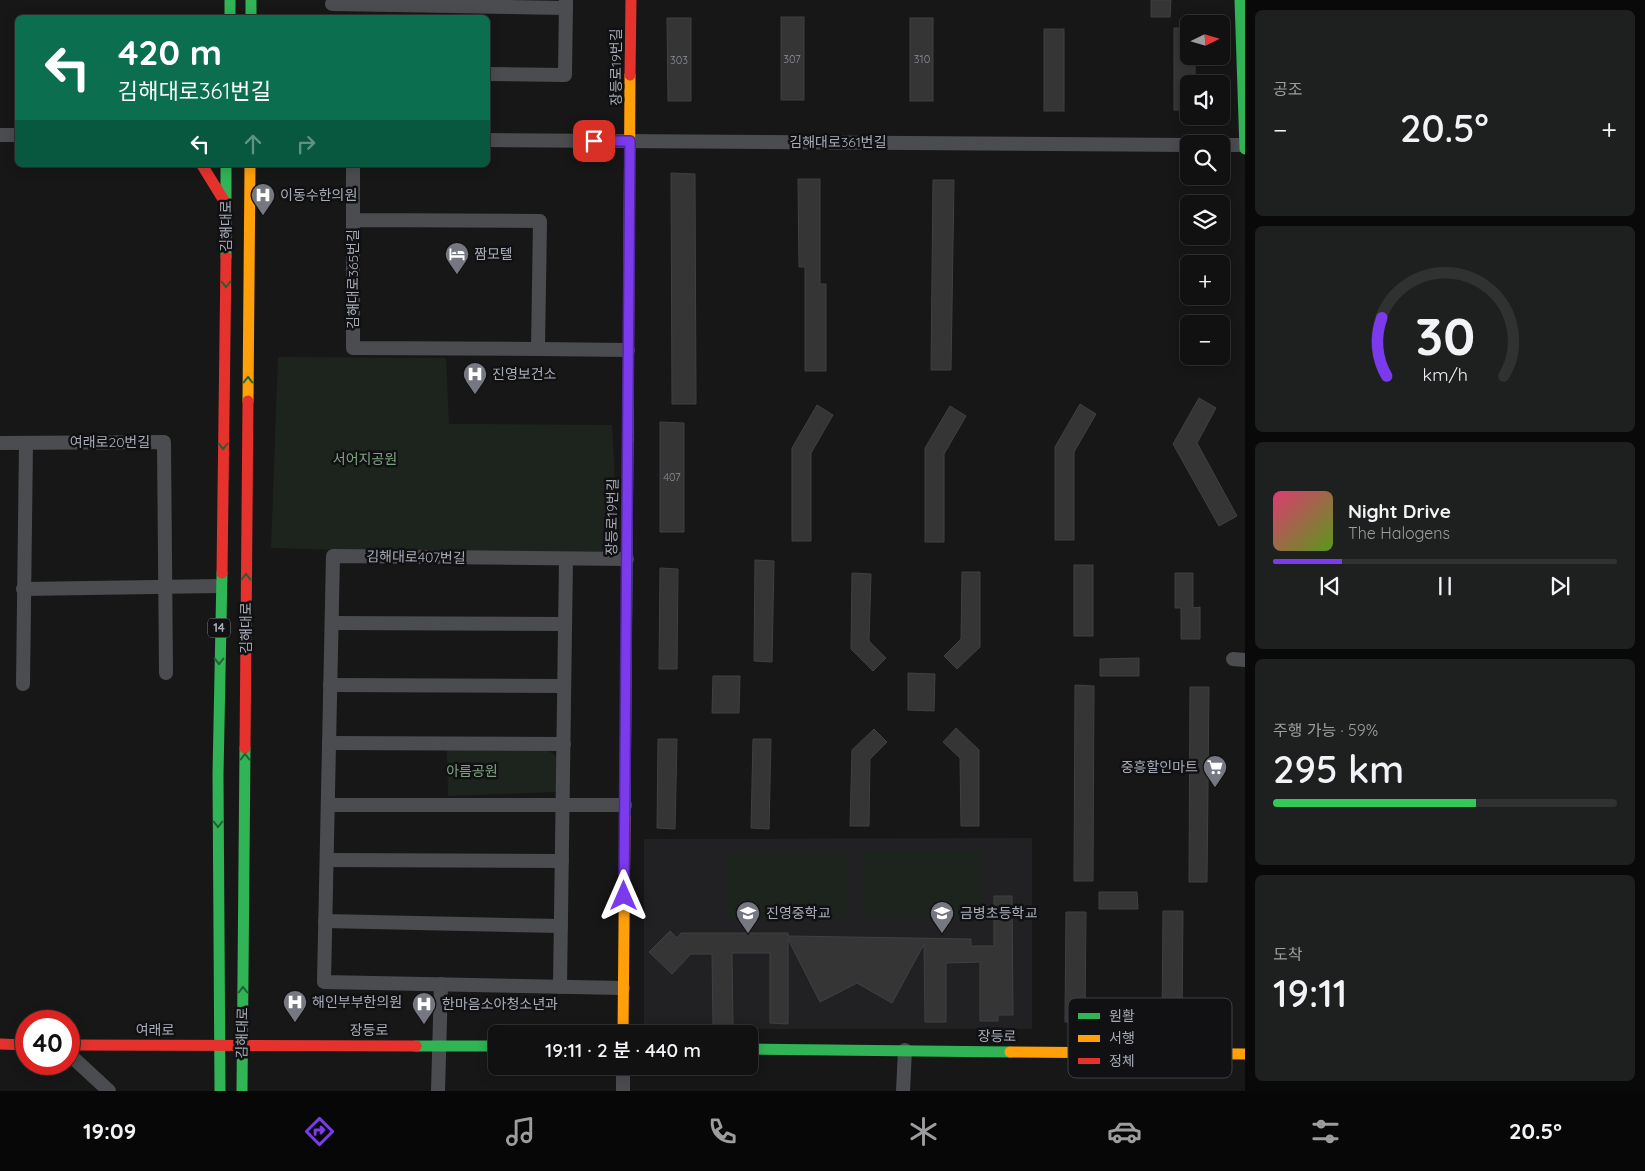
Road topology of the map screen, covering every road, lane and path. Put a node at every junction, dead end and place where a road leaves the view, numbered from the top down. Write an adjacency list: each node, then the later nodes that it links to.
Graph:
1 (230, 0): 7 (main road)
2 (251, 0): 8 (main road)
3 (631, 0): 13 (main road, 장등로19번길)
4 (1240, 0): 16 (main road)
5 (566, 4): 6 (street); 9 (street)
6 (332, 7)
7 (230, 15)
8 (251, 15)
9 (490, 74)
10 (0, 135): 11 (street)
11 (15, 135)
12 (490, 140): 13 (street, 김해대로361번길)
13 (630, 141): 14 (street, 김해대로361번길); 27 (main road, 장등로19번길)
14 (1180, 145)
15 (1230, 145): 16 (street)
16 (1245, 145): 17 (main road)
17 (1245, 149)
18 (203, 167): 24 (main road)
19 (226, 167): 24 (main road, 김해대로 / 14)
20 (250, 167): 23 (main road, 김해대로 / 14)
21 (262, 167): 23 (main road)
22 (352, 167): 25 (street)
23 (249, 185): 58 (main road, 김해대로 / 14, one-way to 23)
24 (226, 204): 32 (main road, 김해대로 / 14, one-way to 32)
25 (353, 220): 26 (street, 김해대로365번길); 26 (street, 김해대로365번길)
26 (538, 350): 27 (street, 김해대로365번길)
27 (628, 350): 31 (main road, 장등로19번길)
28 (0, 443): 29 (street, 여래로20번길)
29 (26, 443): 33 (street, 여래로20번길); 34 (street)
30 (566, 559): 31 (street, 김해대로407번길); 35 (street, 김해대로407번길); 36 (street)
31 (627, 559): 45 (main road, 장등로19번길)
32 (220, 586): 33 (street); 57 (main road, 김해대로 / 14, one-way to 57)
33 (166, 587): 34 (street); 37 (street)
34 (23, 588): 38 (street)
35 (332, 624): 36 (street); 39 (street, 김해대로407번길)
36 (565, 624): 40 (street)
37 (166, 672)
38 (23, 684)
39 (330, 685): 40 (street); 41 (street, 김해대로407번길)
40 (564, 686): 42 (street)
41 (329, 743): 42 (street); 43 (street, 김해대로407번길)
42 (564, 744): 44 (street)
43 (328, 805): 44 (street); 46 (street, 김해대로407번길)
44 (563, 805): 45 (street); 47 (street)
45 (624, 805): 52 (main road, 장등로19번길)
46 (327, 860): 47 (street); 48 (street, 김해대로407번길)
47 (562, 861): 49 (street)
48 (325, 921): 49 (street); 50 (street, 김해대로407번길)
49 (561, 926): 51 (street)
50 (442, 984): 51 (street, 김해대로407번길); 59 (street)
51 (560, 987): 52 (street, 김해대로407번길)
52 (623, 988): 53 (main road, 장등로19번길)
53 (623, 1025)
54 (0, 1044): 55 (main road)
55 (15, 1044)
56 (80, 1045): 57 (main road, 여래로)
57 (220, 1045): 58 (main road, 여래로); 69 (main road, 김해대로 / 14)
58 (242, 1045): 59 (main road, 장등로); 70 (main road, 김해대로 / 14)
59 (440, 1046): 60 (main road, 장등로); 71 (street)
60 (488, 1046)
61 (758, 1049): 62 (main road, 장등로)
62 (905, 1050): 63 (main road, 장등로); 73 (street)
63 (1068, 1052)
64 (1232, 1054): 65 (main road, 장등로)
65 (1245, 1054)
66 (80, 1064): 68 (street)
67 (623, 1075): 72 (street)
68 (109, 1091)
69 (220, 1091)
70 (242, 1091)
71 (438, 1091)
72 (623, 1091)
73 (903, 1091)

